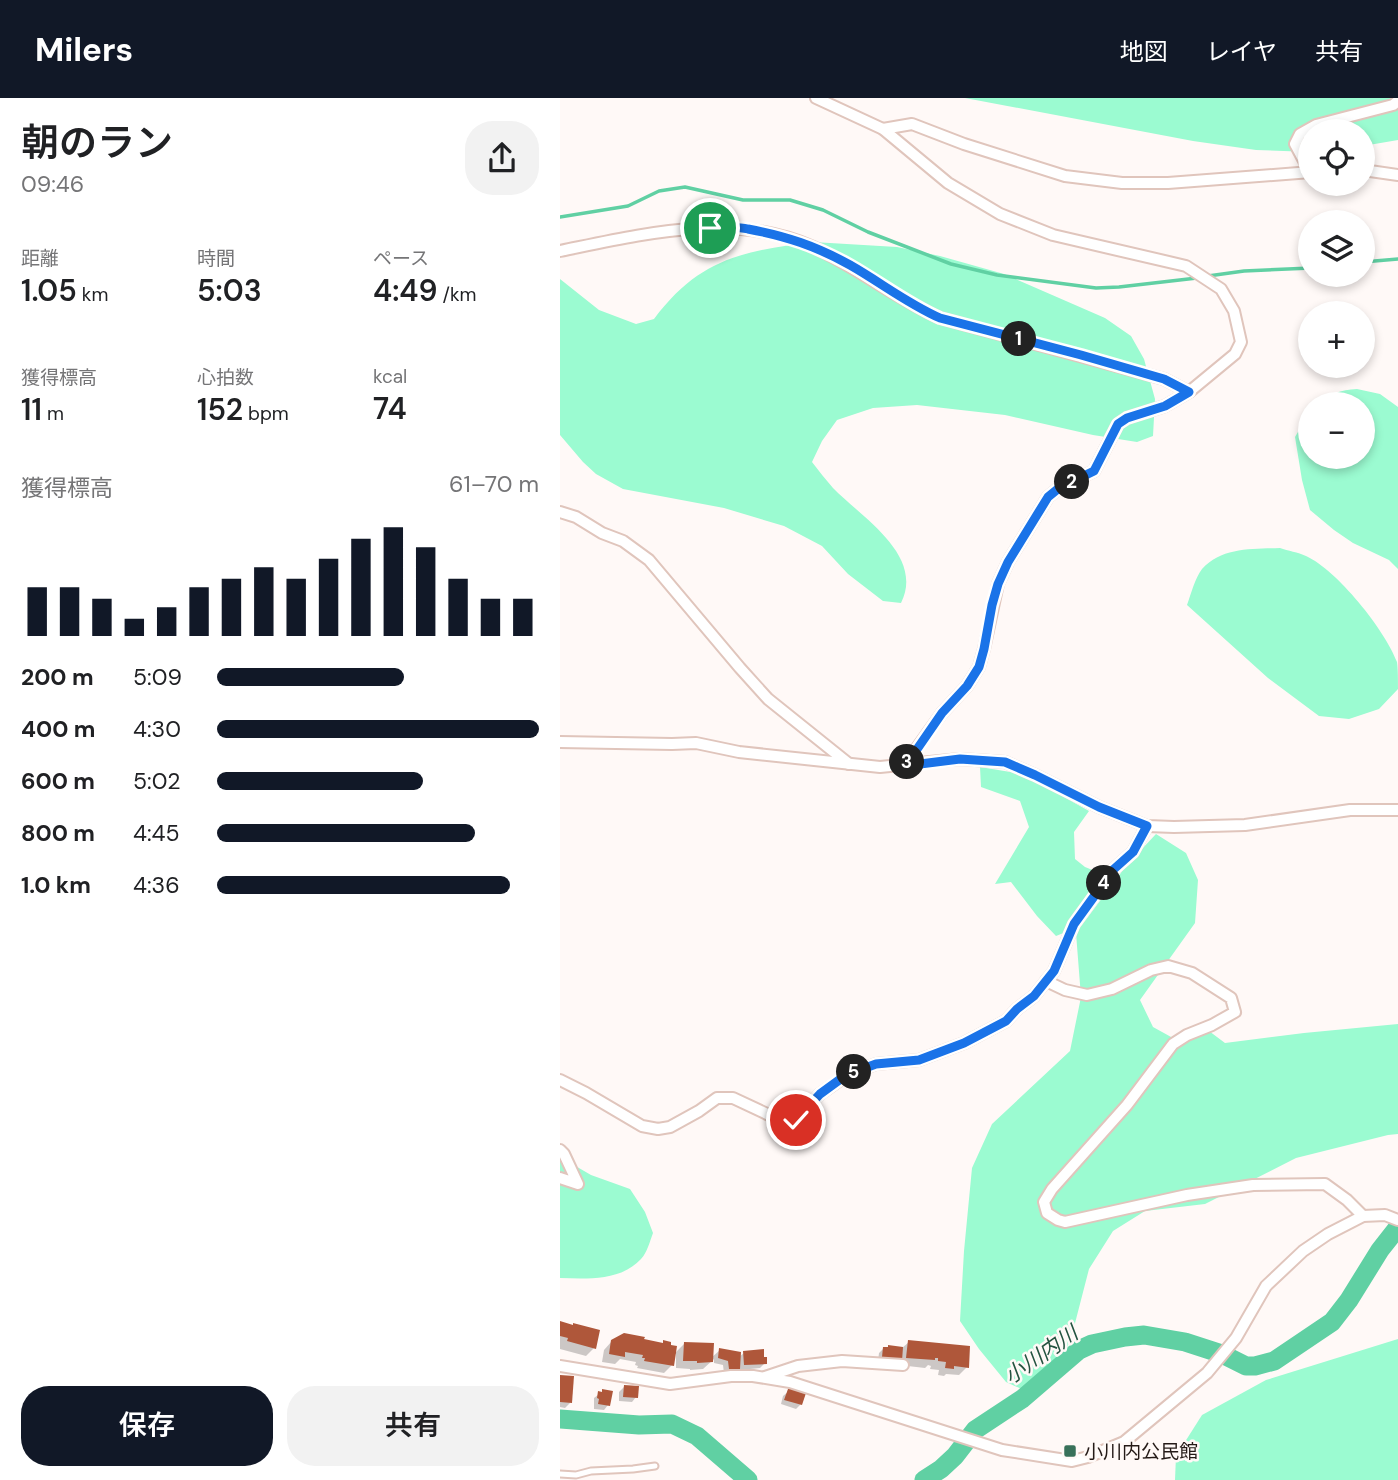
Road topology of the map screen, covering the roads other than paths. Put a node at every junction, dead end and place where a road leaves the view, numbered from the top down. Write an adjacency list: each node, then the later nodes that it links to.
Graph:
1 (816, 98): 4 (street)
2 (1398, 101): 3 (street)
3 (1339, 119)
4 (883, 129): 6 (street); 9 (street)
5 (1375, 172): 7 (street)
6 (1298, 173)
7 (1398, 175)
8 (560, 251): 9 (street)
9 (1189, 392): 13 (street)
10 (560, 512): 12 (street)
11 (560, 741): 12 (street)
12 (849, 764): 13 (street)
13 (904, 766): 15 (street)
14 (1398, 810): 15 (street)
15 (1147, 826): 16 (street)
16 (1046, 981): 17 (street); 20 (street)
17 (560, 1080)
18 (560, 1150): 19 (street)
19 (560, 1178)
20 (1363, 1216): 21 (street); 24 (street)
21 (1398, 1220)
22 (903, 1365): 24 (street)
23 (560, 1366): 24 (street)
24 (763, 1378)
25 (655, 1465): 26 (lane)
26 (560, 1474)

